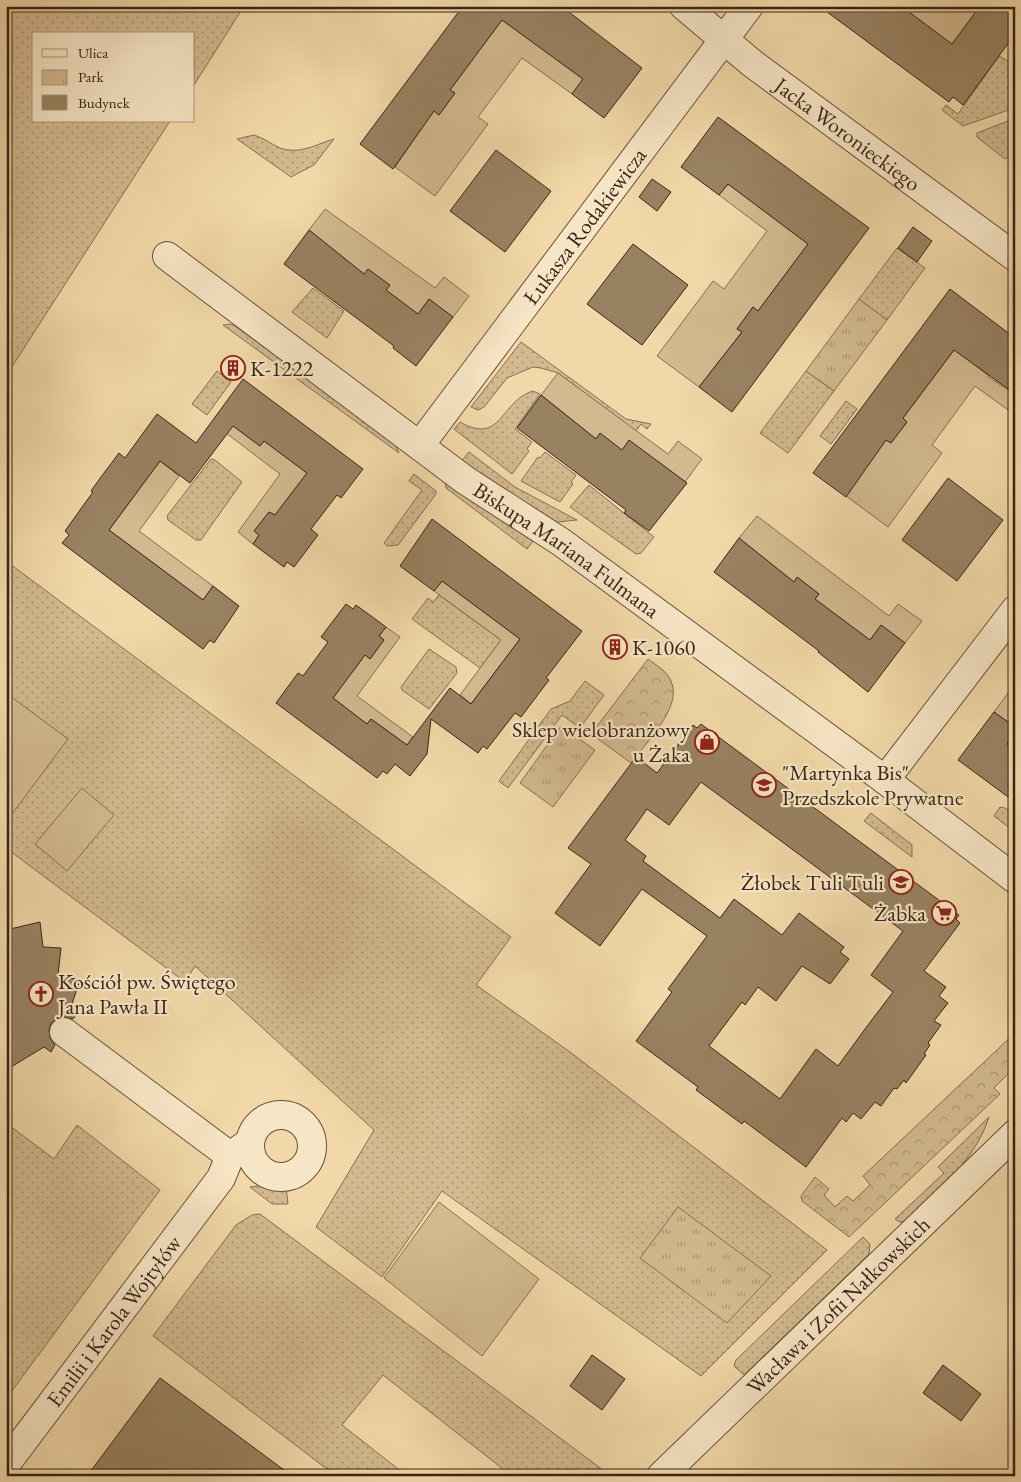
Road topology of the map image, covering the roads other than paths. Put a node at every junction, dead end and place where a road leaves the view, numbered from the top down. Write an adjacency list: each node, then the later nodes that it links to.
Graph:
1 (684, 6): 3 (street, Jacka Woronieckiego)
2 (749, 6): 3 (street, Łukasza Rodakiewicza)
3 (725, 39): 5 (street, Jacka Woronieckiego); 6 (street, Łukasza Rodakiewicza)
4 (167, 256): 6 (street, Biskupa Mariana Fulmana)
5 (1015, 257)
6 (420, 445): 8 (street, Biskupa Mariana Fulmana)
7 (1015, 610): 8 (street)
8 (885, 780): 9 (street, Biskupa Mariana Fulmana)
9 (1015, 879)
10 (64, 1032): 12 (street)
11 (1015, 1134): 15 (street, Wacława i Zofii Nałkowskich)
12 (234, 1159): 13 (street); 13 (street); 13 (street, Emilii i Karola Wojtyłów); 14 (street, Emilii i Karola Wojtyłów)
13 (261, 1169)
14 (6, 1464)
15 (661, 1476)

